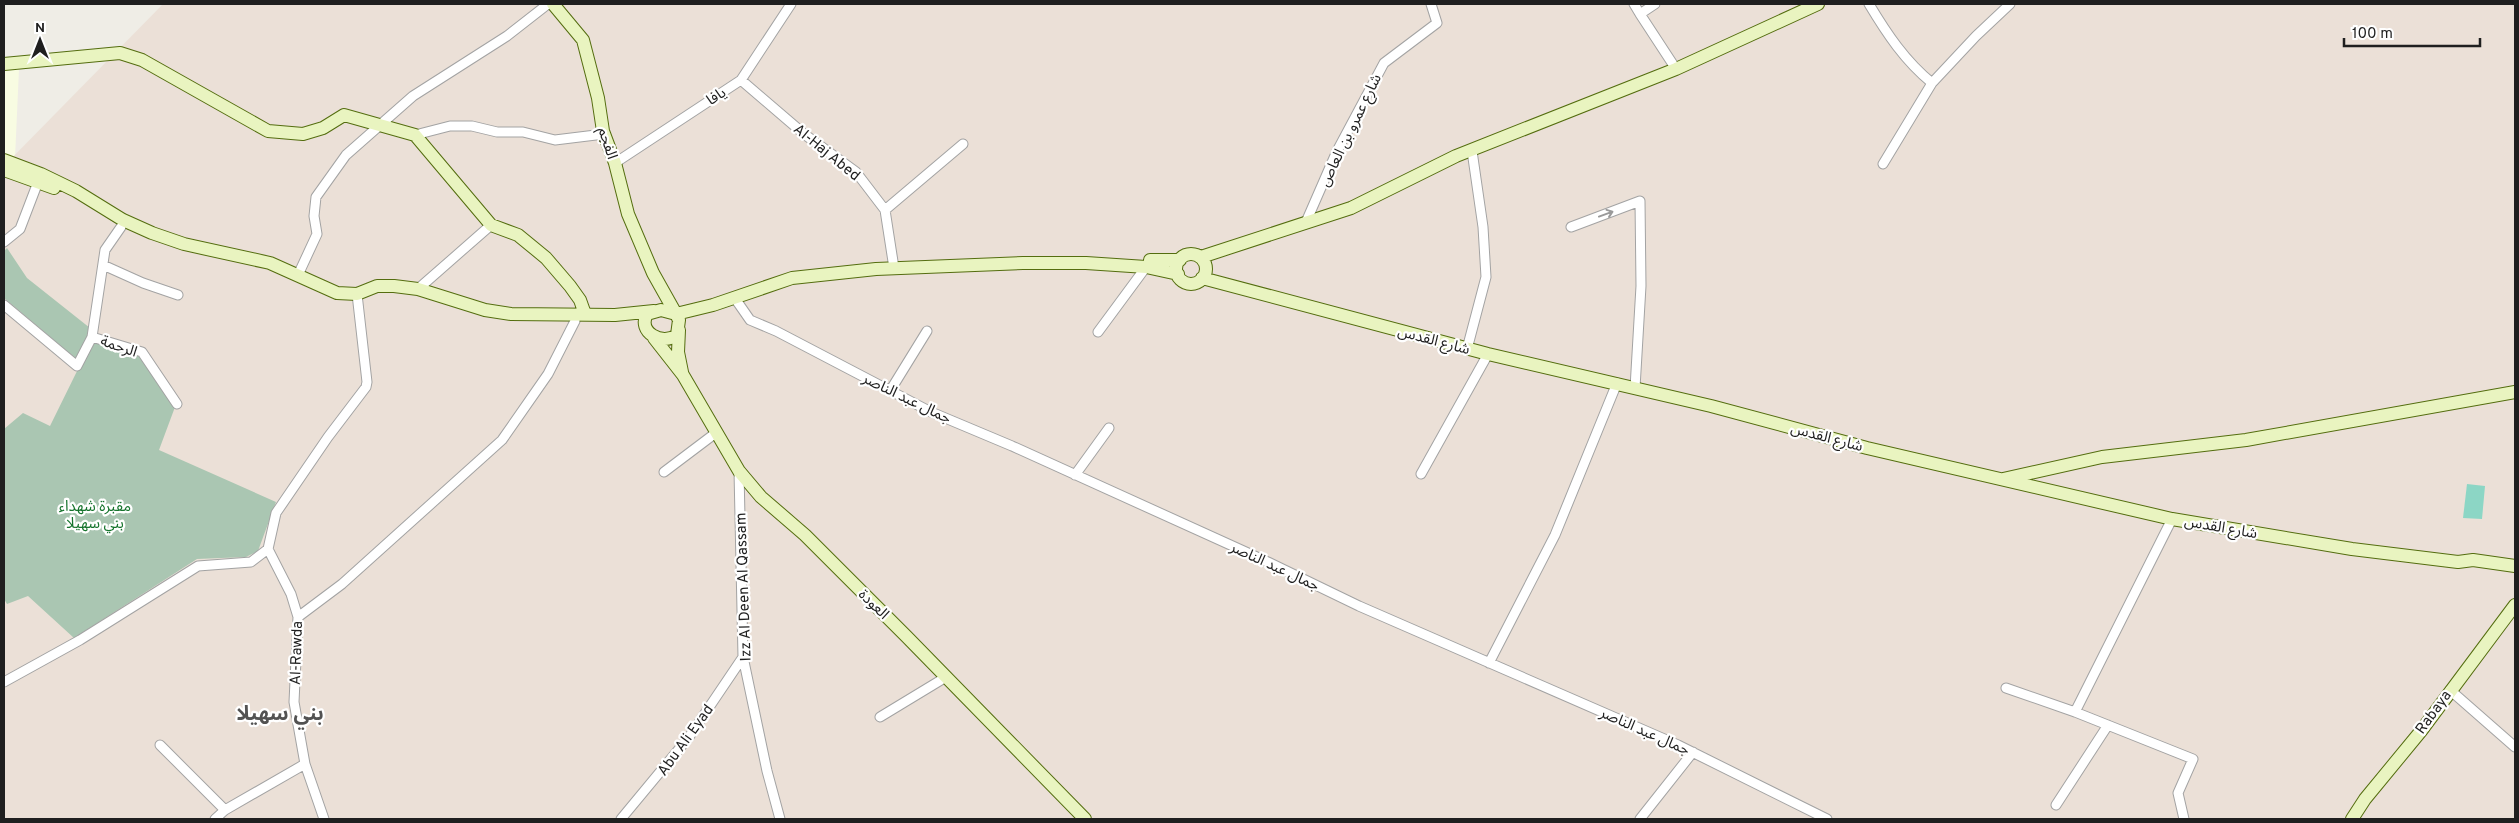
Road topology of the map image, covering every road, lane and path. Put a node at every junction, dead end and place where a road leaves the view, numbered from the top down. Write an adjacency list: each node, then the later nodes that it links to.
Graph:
1 (548, 4): 15 (street)
2 (553, 4): 17 (main road, الفجم)
3 (791, 4): 13 (street, يافا)
4 (1431, 4): 26 (street, شارع عمرو بن العاص)
5 (1634, 4): 10 (street)
6 (1655, 4): 10 (street)
7 (1818, 4): 12 (main road)
8 (1869, 4): 14 (street)
9 (2010, 4): 14 (street)
10 (1640, 14): 12 (street)
11 (4, 64): 15 (main road)
12 (1676, 69): 19 (main road)
13 (740, 80): 21 (street, يافا); 25 (street, Al-Haj Abed)
14 (1932, 83): 22 (street)
15 (378, 125): 16 (main road); 37 (street)
16 (414, 134): 17 (street); 27 (main road)
17 (604, 134): 21 (main road, الفجم)
18 (963, 144): 25 (street)
19 (1472, 151): 26 (main road); 55 (street)
20 (4, 160): 37 (main road)
21 (615, 163): 39 (main road, الفجم)
22 (1883, 164)
23 (4, 170): 24 (main road)
24 (38, 182): 29 (main road); 30 (street)
25 (885, 210): 35 (street, Al-Haj Abed)
26 (1306, 222): 31 (main road)
27 (490, 225): 40 (street); 49 (main road)
28 (1571, 226): 59 (street, one-way to 59)
29 (120, 227): 33 (street, الرحمة); 43 (main road)
30 (4, 242)
31 (1201, 258): 32 (main road); 38 (main road)
32 (1180, 260): 35 (main road); 36 (main road)
33 (103, 265): 41 (street); 54 (street, الرحمة)
34 (1146, 266): 35 (main road); 36 (main road); 52 (street)
35 (894, 267): 42 (main road)
36 (1178, 274): 38 (main road)
37 (298, 275): 43 (main road)
38 (1202, 278): 55 (main road, شارع القدس)
39 (661, 287): 46 (main road); 47 (main road, الفجم)
40 (418, 289): 43 (main road); 49 (main road)
41 (178, 295)
42 (734, 297): 45 (main road); 60 (street, جمال عبد الناصر)
43 (358, 298): 49 (main road); 71 (street)
44 (4, 305): 54 (street)
45 (703, 308): 47 (main road); 50 (main road)
46 (656, 311): 47 (main road); 48 (main road); 53 (main road)
47 (676, 314): 50 (main road)
48 (615, 315): 49 (main road); 53 (main road, العودة)
49 (584, 316): 76 (street)
50 (679, 328): 53 (main road); 57 (main road, العودة)
51 (927, 331): 60 (street)
52 (1098, 332)
53 (652, 336): 57 (main road, العودة)
54 (92, 337): 62 (street, الرحمة)
55 (1466, 349): 56 (main road, شارع القدس)
56 (1488, 354): 58 (main road, شارع القدس); 67 (street)
57 (683, 375): 64 (main road, العودة)
58 (1617, 383): 59 (main road, شارع القدس); 78 (street)
59 (1634, 388): 69 (main road, شارع القدس)
60 (890, 391): 68 (street, جمال عبد الناصر)
61 (2515, 392): 69 (main road)
62 (177, 404)
63 (1109, 428): 68 (street)
64 (717, 432): 65 (main road, العودة); 66 (street)
65 (740, 471): 77 (street, Izz Al Deen Al Qassam); 79 (main road, العودة)
66 (664, 472)
67 (1421, 474)
68 (1075, 475): 78 (street, جمال عبد الناصر)
69 (2001, 479): 70 (main road, شارع القدس)
70 (2172, 519): 72 (main road, شارع القدس); 83 (street)
71 (268, 550): 76 (street, Al-Rawda); 80 (street)
72 (2458, 562): 73 (main road); 74 (main road)
73 (2515, 566)
74 (2515, 574)
75 (2515, 605): 82 (main road, Rabaya)
76 (298, 617): 89 (street, Al-Rawda)
77 (744, 657): 94 (street, Abu Ali Eyad); 95 (street, Izz Al Deen Al Qassam)
78 (1488, 663): 88 (street, جمال عبد الناصر)
79 (946, 677): 84 (street); 96 (main road, العودة)
80 (4, 682)
81 (2006, 688): 83 (street)
82 (2450, 690): 87 (street); 100 (main road, Rabaya)
83 (2075, 712): 85 (street)
84 (880, 717)
85 (2108, 725): 90 (street); 99 (street)
86 (160, 745): 91 (street)
87 (2515, 747)
88 (1692, 752): 97 (street); 98 (street, جمال عبد الناصر)
89 (305, 764): 91 (street); 93 (street, Al-Rawda)
90 (2056, 804)
91 (225, 810): 92 (street)
92 (215, 819)
93 (324, 819)
94 (621, 819)
95 (780, 819)
96 (1085, 819)
97 (1640, 819)
98 (1827, 819)
99 (2184, 819)
100 (2352, 819)

